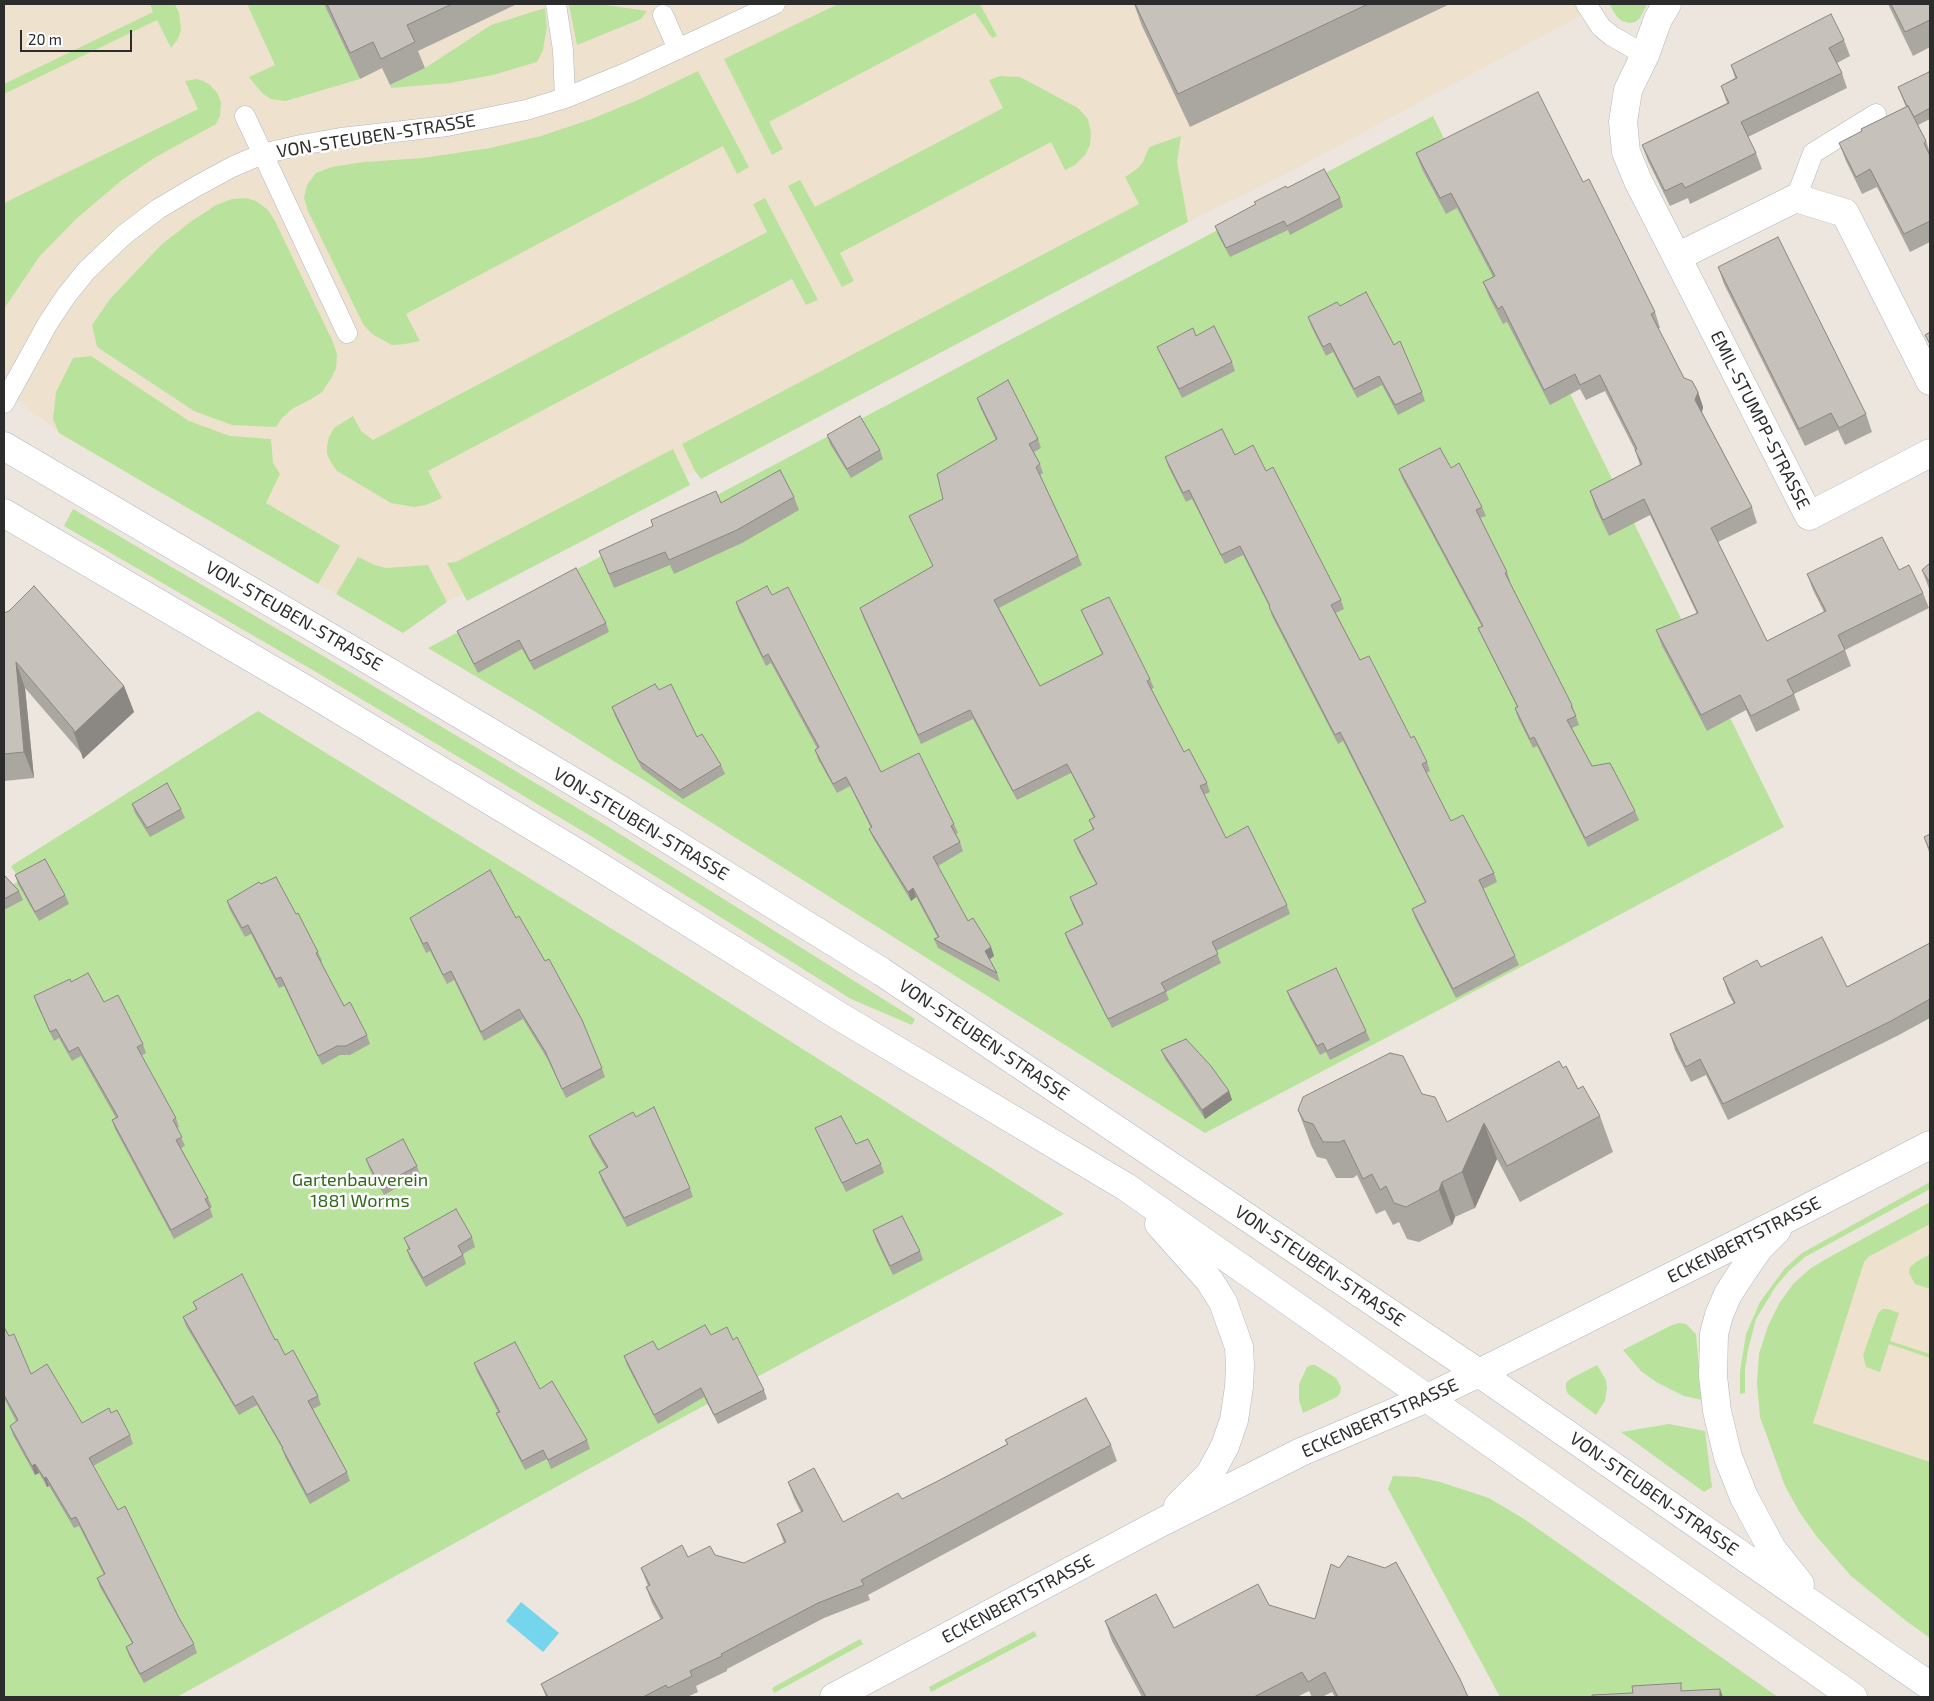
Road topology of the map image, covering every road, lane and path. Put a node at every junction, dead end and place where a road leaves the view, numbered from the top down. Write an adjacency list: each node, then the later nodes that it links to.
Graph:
1 (556, 4): 8 (lane)
2 (775, 4): 6 (lane, VON-STEUBEN-STRASSE)
3 (1586, 4): 7 (lane)
4 (1667, 4): 7 (street, EMIL-STUMPP-STRASSE)
5 (663, 15): 6 (lane)
6 (678, 50): 8 (lane, VON-STEUBEN-STRASSE)
7 (1645, 55): 13 (street, EMIL-STUMPP-STRASSE)
8 (565, 98): 11 (lane, VON-STEUBEN-STRASSE)
9 (1876, 114): 12 (lane)
10 (244, 116): 11 (lane)
11 (262, 154): 14 (lane); 16 (lane, VON-STEUBEN-STRASSE)
12 (1796, 198): 13 (street); 15 (street)
13 (1677, 257): 18 (street, EMIL-STUMPP-STRASSE)
14 (347, 333)
15 (1930, 381)
16 (4, 403)
17 (4, 446): 23 (street, VON-STEUBEN-STRASSE)
18 (1930, 453)
19 (4, 512): 21 (street)
20 (1930, 1145): 22 (street, ECKENBERTSTRASSE)
21 (1126, 1187): 24 (street); 25 (street)
22 (1788, 1218): 23 (street, ECKENBERTSTRASSE); 26 (street)
23 (1479, 1373): 24 (street, ECKENBERTSTRASSE); 26 (street, VON-STEUBEN-STRASSE)
24 (1425, 1399): 25 (street, ECKENBERTSTRASSE); 29 (street)
25 (1162, 1522): 28 (street, ECKENBERTSTRASSE)
26 (1821, 1610): 27 (street, VON-STEUBEN-STRASSE)
27 (1930, 1686)
28 (834, 1697)
29 (1853, 1697)

